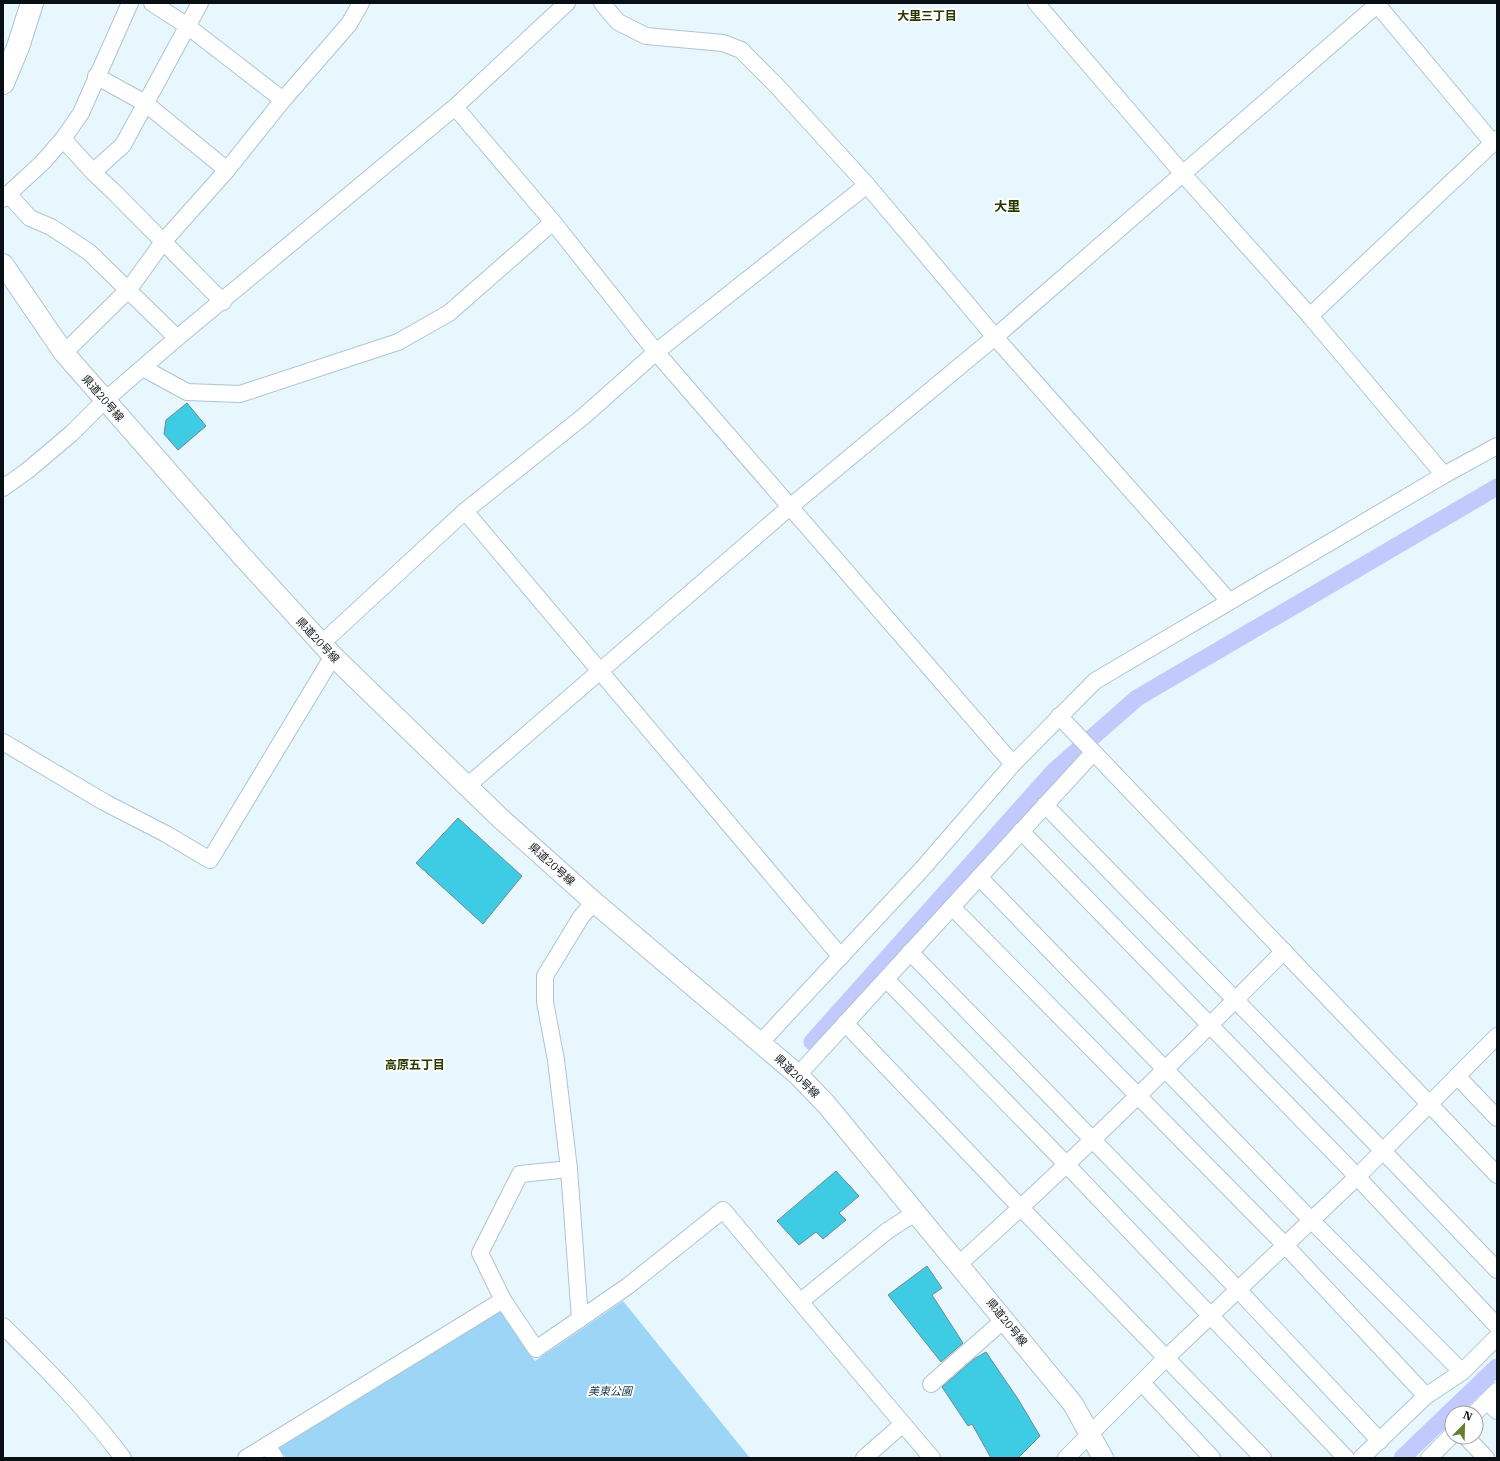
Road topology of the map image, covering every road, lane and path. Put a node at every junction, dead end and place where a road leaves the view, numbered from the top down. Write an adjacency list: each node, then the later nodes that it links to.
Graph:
1 (32, 3): 12 (highway)
2 (130, 3): 11 (street)
3 (152, 3): 10 (street)
4 (200, 3): 10 (street)
5 (361, 3): 13 (street)
6 (567, 3): 15 (street)
7 (602, 3): 21 (street)
8 (1036, 3): 20 (street)
9 (1377, 4): 17 (street); 20 (street)
10 (186, 26): 13 (street); 14 (street)
11 (96, 76): 14 (street); 16 (street)
12 (3, 83)
13 (283, 100): 18 (street)
14 (145, 103): 18 (street); 19 (street)
15 (455, 107): 23 (street); 27 (street)
16 (62, 139): 19 (street); 22 (street)
17 (1495, 140): 28 (street)
18 (227, 170): 24 (street)
19 (92, 172): 24 (street)
20 (1183, 174): 28 (street); 29 (street)
21 (867, 185): 29 (street); 31 (street)
22 (6, 197): 26 (street)
23 (553, 222): 31 (street); 33 (street)
24 (163, 242): 26 (street); 27 (street)
25 (4, 269): 32 (main road, 県道20号線)
26 (129, 289): 30 (street); 32 (street)
27 (223, 302): 30 (street)
28 (1310, 316): 36 (street)
29 (995, 337): 38 (street); 40 (street)
30 (178, 338): 33 (street)
31 (656, 352): 38 (street); 39 (street)
32 (64, 353): 34 (main road, 県道20号線)
33 (143, 368): 34 (street)
34 (104, 401): 37 (street); 41 (main road, 県道20号線)
35 (1497, 446): 36 (street)
36 (1444, 475): 40 (street)
37 (3, 488)
38 (791, 506): 42 (street); 46 (street)
39 (465, 511): 41 (street); 42 (street)
40 (1229, 601): 43 (street)
41 (327, 650): 44 (street); 47 (main road, 県道20号線)
42 (600, 672): 47 (street); 55 (street)
43 (1059, 716): 45 (street); 46 (street)
44 (3, 742)
45 (1093, 753): 48 (street); 53 (street)
46 (1013, 764): 55 (street)
47 (466, 787): 51 (main road, 県道20号線)
48 (1045, 805): 49 (street); 57 (street)
49 (1021, 831): 50 (street); 59 (street)
50 (979, 877): 52 (street); 62 (street)
51 (594, 902): 61 (main road, 県道20号線); 71 (street)
52 (952, 907): 54 (street); 65 (street)
53 (1284, 951): 57 (street); 66 (street)
54 (910, 952): 56 (street); 68 (street)
55 (841, 957): 61 (street)
56 (886, 978): 58 (street); 70 (street)
57 (1236, 1000): 59 (street); 69 (street)
58 (845, 1023): 63 (street); 74 (street)
59 (1210, 1025): 62 (street); 73 (street)
60 (1497, 1036): 64 (street)
61 (761, 1042): 63 (main road, 県道20号線)
62 (1165, 1069): 65 (street); 76 (street)
63 (798, 1074): 75 (main road, 県道20号線)
64 (1457, 1076): 66 (street); 67 (street)
65 (1138, 1095): 68 (street); 77 (street)
66 (1429, 1104): 69 (street); 72 (street)
67 (1497, 1118)
68 (1092, 1139): 70 (street); 80 (street)
69 (1383, 1151): 73 (street); 79 (street)
70 (1066, 1164): 74 (street); 83 (street)
71 (569, 1169): 81 (street); 84 (street)
72 (1497, 1175)
73 (1357, 1177): 76 (street); 87 (street)
74 (1021, 1208): 78 (street); 89 (street)
75 (915, 1213): 78 (main road, 県道20号線); 82 (street)
76 (1311, 1220): 77 (street); 90 (street)
77 (1284, 1245): 80 (street); 93 (street)
78 (959, 1264): 85 (main road, 県道20号線)
79 (1497, 1270)
80 (1238, 1290): 83 (street); 98 (street)
81 (503, 1300): 84 (street); 101 (street)
82 (801, 1301): 84 (street); 96 (street)
83 (1212, 1315): 89 (street); 110 (street)
84 (580, 1319)
85 (1005, 1319): 92 (street); 97 (main road, 県道20号線)
86 (3, 1326): 102 (street)
87 (1497, 1326)
88 (1497, 1337): 90 (street)
89 (1167, 1357): 91 (street); 109 (street)
90 (1462, 1372): 93 (street)
91 (1142, 1383): 97 (street); 108 (street)
92 (931, 1384)
93 (1426, 1396): 98 (street)
94 (1494, 1401): 95 (street)
95 (1484, 1407)
96 (903, 1424): 104 (street); 105 (street)
97 (1090, 1434): 106 (street); 107 (main road, 県道20号線)
98 (1380, 1441): 111 (street)
99 (1444, 1443): 112 (street)
100 (1474, 1445): 113 (street)
101 (271, 1452): 103 (street)
102 (123, 1458)
103 (246, 1458)
104 (864, 1458)
105 (932, 1458)
106 (1066, 1458)
107 (1103, 1458)
108 (1212, 1458)
109 (1264, 1458)
110 (1346, 1458)
111 (1361, 1458)
112 (1428, 1458)
113 (1486, 1458)

